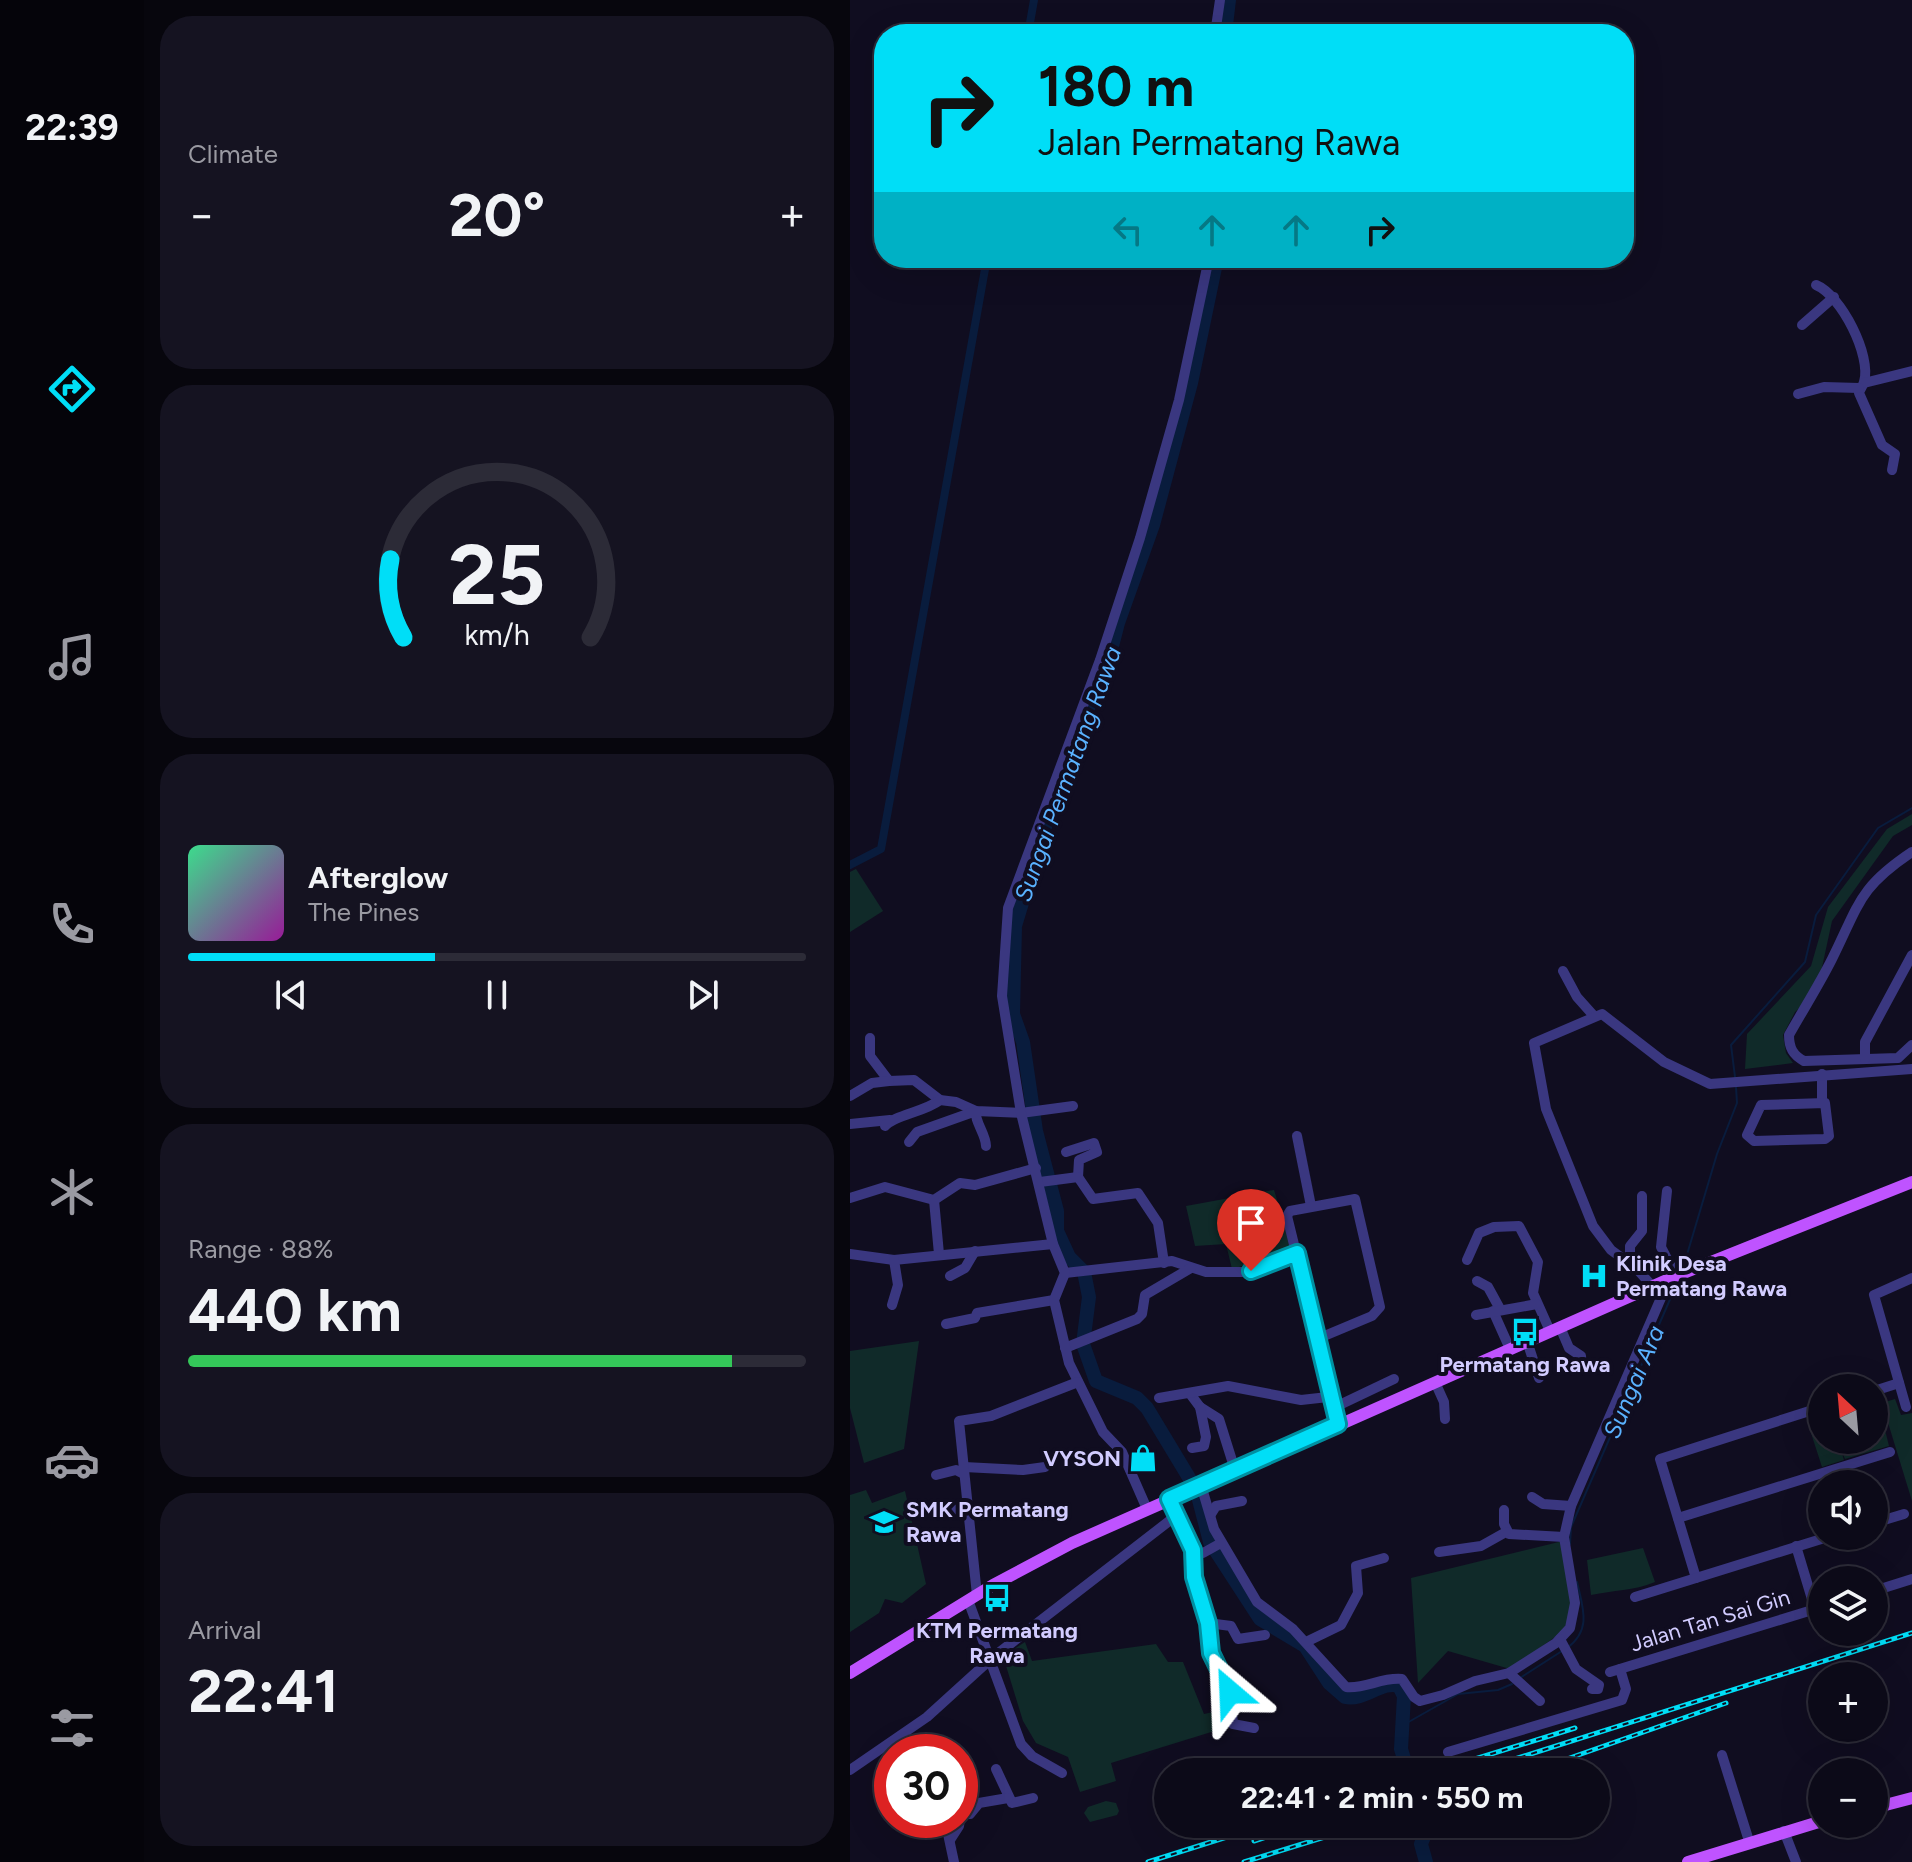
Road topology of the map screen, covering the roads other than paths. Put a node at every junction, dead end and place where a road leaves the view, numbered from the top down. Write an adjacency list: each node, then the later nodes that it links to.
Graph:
1 (1220, 0): 2 (street)
2 (1216, 24)
3 (1207, 268): 26 (street)
4 (1816, 285): 5 (street)
5 (1834, 297): 6 (street); 8 (street)
6 (1802, 325)
7 (1912, 371): 8 (street)
8 (1862, 386): 9 (street); 10 (street)
9 (1798, 394)
10 (1892, 470)
11 (1912, 852): 17 (street)
12 (1912, 955): 17 (street)
13 (1563, 971): 14 (street)
14 (1594, 1016): 19 (street); 49 (street)
15 (870, 1038): 20 (street)
16 (1912, 1045): 17 (street)
17 (1865, 1059)
18 (1912, 1069): 19 (street)
19 (1822, 1074): 23 (street)
20 (889, 1081): 21 (street); 22 (street)
21 (850, 1096)
22 (940, 1100): 25 (street); 27 (street)
23 (1822, 1103): 23 (street)
24 (1073, 1106): 26 (street)
25 (976, 1111): 26 (street); 29 (street); 30 (street)
26 (1028, 1111): 32 (street)
27 (850, 1124)
28 (1297, 1136): 40 (street)
29 (909, 1142)
30 (986, 1146)
31 (1066, 1152): 33 (street)
32 (1036, 1168): 34 (street); 39 (street)
33 (1078, 1177): 34 (street); 48 (street)
34 (1047, 1181): 41 (street)
35 (1912, 1182): 53 (main road)
36 (1667, 1191): 53 (street)
37 (1642, 1196): 49 (street)
38 (850, 1198): 39 (street)
39 (934, 1200): 45 (street)
40 (1311, 1206): 43 (street); 64 (street)
41 (1053, 1244): 42 (street); 51 (street)
42 (975, 1251): 45 (street); 52 (street)
43 (1297, 1253): 50 (street); 64 (street)
44 (850, 1254): 46 (street)
45 (939, 1254): 46 (street)
46 (894, 1260): 59 (street)
47 (1467, 1260): 58 (street)
48 (1164, 1263): 50 (street); 51 (street)
49 (1630, 1263): 56 (street)
50 (1191, 1268): 66 (street)
51 (1070, 1272): 57 (street)
52 (950, 1276)
53 (1676, 1276): 56 (main road)
54 (1912, 1278): 73 (street)
55 (1477, 1281): 60 (street)
56 (1658, 1284): 63 (main road); 97 (street)
57 (1054, 1300): 62 (street); 66 (street)
58 (1537, 1304): 60 (street); 63 (street)
59 (892, 1305)
60 (1497, 1310): 61 (street); 67 (street)
61 (1476, 1315)
62 (946, 1324)
63 (1555, 1329): 65 (main road); 68 (street)
64 (1316, 1334): 76 (street)
65 (1527, 1341): 67 (main road); 69 (street)
66 (1065, 1348): 71 (street)
67 (1510, 1349): 72 (main road)
68 (1582, 1369)
69 (1539, 1378)
70 (1394, 1379): 80 (street)
71 (1078, 1382): 89 (street); 98 (street)
72 (1435, 1382): 82 (street); 83 (main road)
73 (1899, 1383): 74 (street); 79 (street)
74 (1888, 1387)
75 (1191, 1395): 76 (street); 77 (street); 78 (street)
76 (1328, 1397): 80 (street)
77 (1159, 1398)
78 (1200, 1407): 84 (street); 85 (street)
79 (1906, 1407)
80 (1331, 1409): 83 (street)
81 (1808, 1411): 104 (street)
82 (1445, 1419)
83 (1338, 1424): 90 (main road)
84 (1223, 1436): 85 (street); 90 (street)
85 (1206, 1437): 86 (street)
86 (1192, 1448)
87 (1890, 1452): 104 (street)
88 (1045, 1467): 89 (street)
89 (964, 1470): 91 (street); 100 (street)
90 (1235, 1470): 92 (main road)
91 (936, 1475)
92 (1197, 1487): 94 (main road); 101 (street)
93 (1532, 1497): 97 (street)
94 (1169, 1499): 98 (main road); 103 (street)
95 (1242, 1501): 101 (street)
96 (919, 1506): 100 (street)
97 (1571, 1506): 107 (street)
98 (1147, 1509): 118 (main road)
99 (1504, 1510): 106 (street)
100 (969, 1511): 118 (street)
101 (1211, 1514): 109 (street)
102 (1904, 1514): 105 (street)
103 (1177, 1515): 111 (street); 125 (street)
104 (1678, 1518): 114 (street)
105 (1888, 1519)
106 (1506, 1532): 107 (street); 112 (street)
107 (1564, 1537): 123 (street)
108 (1808, 1543): 110 (street, Jalan Tan Sai Gin)
109 (1218, 1546): 111 (street); 124 (street)
110 (1796, 1546): 114 (street, Jalan Tan Sai Gin); 116 (street)
111 (1193, 1550): 121 (street)
112 (1439, 1552)
113 (1384, 1558): 124 (street)
114 (1696, 1578): 119 (street, Jalan Tan Sai Gin)
115 (1912, 1579): 117 (street)
116 (1808, 1580)
117 (1888, 1587)
118 (973, 1597): 125 (street); 126 (main road)
119 (1635, 1597)
120 (1808, 1611): 132 (street, Jalan Tan Sai Gin)
121 (1208, 1623): 122 (street); 130 (street)
122 (1265, 1635)
123 (1561, 1640): 127 (street); 128 (street)
124 (1306, 1642): 127 (street)
125 (992, 1658): 131 (street); 136 (street)
126 (850, 1673)
127 (1514, 1678): 129 (street)
128 (1592, 1689)
129 (1540, 1701)
130 (1254, 1728)
131 (908, 1732): 135 (street)
132 (1448, 1752)
133 (1722, 1755): 145 (street)
134 (996, 1769): 137 (street)
135 (850, 1770)
136 (1062, 1773)
137 (1008, 1798): 138 (street); 140 (street)
138 (1033, 1798)
139 (1912, 1798): 141 (main road)
140 (978, 1804)
141 (1888, 1804)
142 (1808, 1825): 143 (main road)
143 (1784, 1831): 145 (main road); 148 (street)
144 (950, 1840): 146 (street)
145 (1749, 1841): 147 (main road)
146 (954, 1862)
147 (1688, 1862)
148 (1796, 1862)

